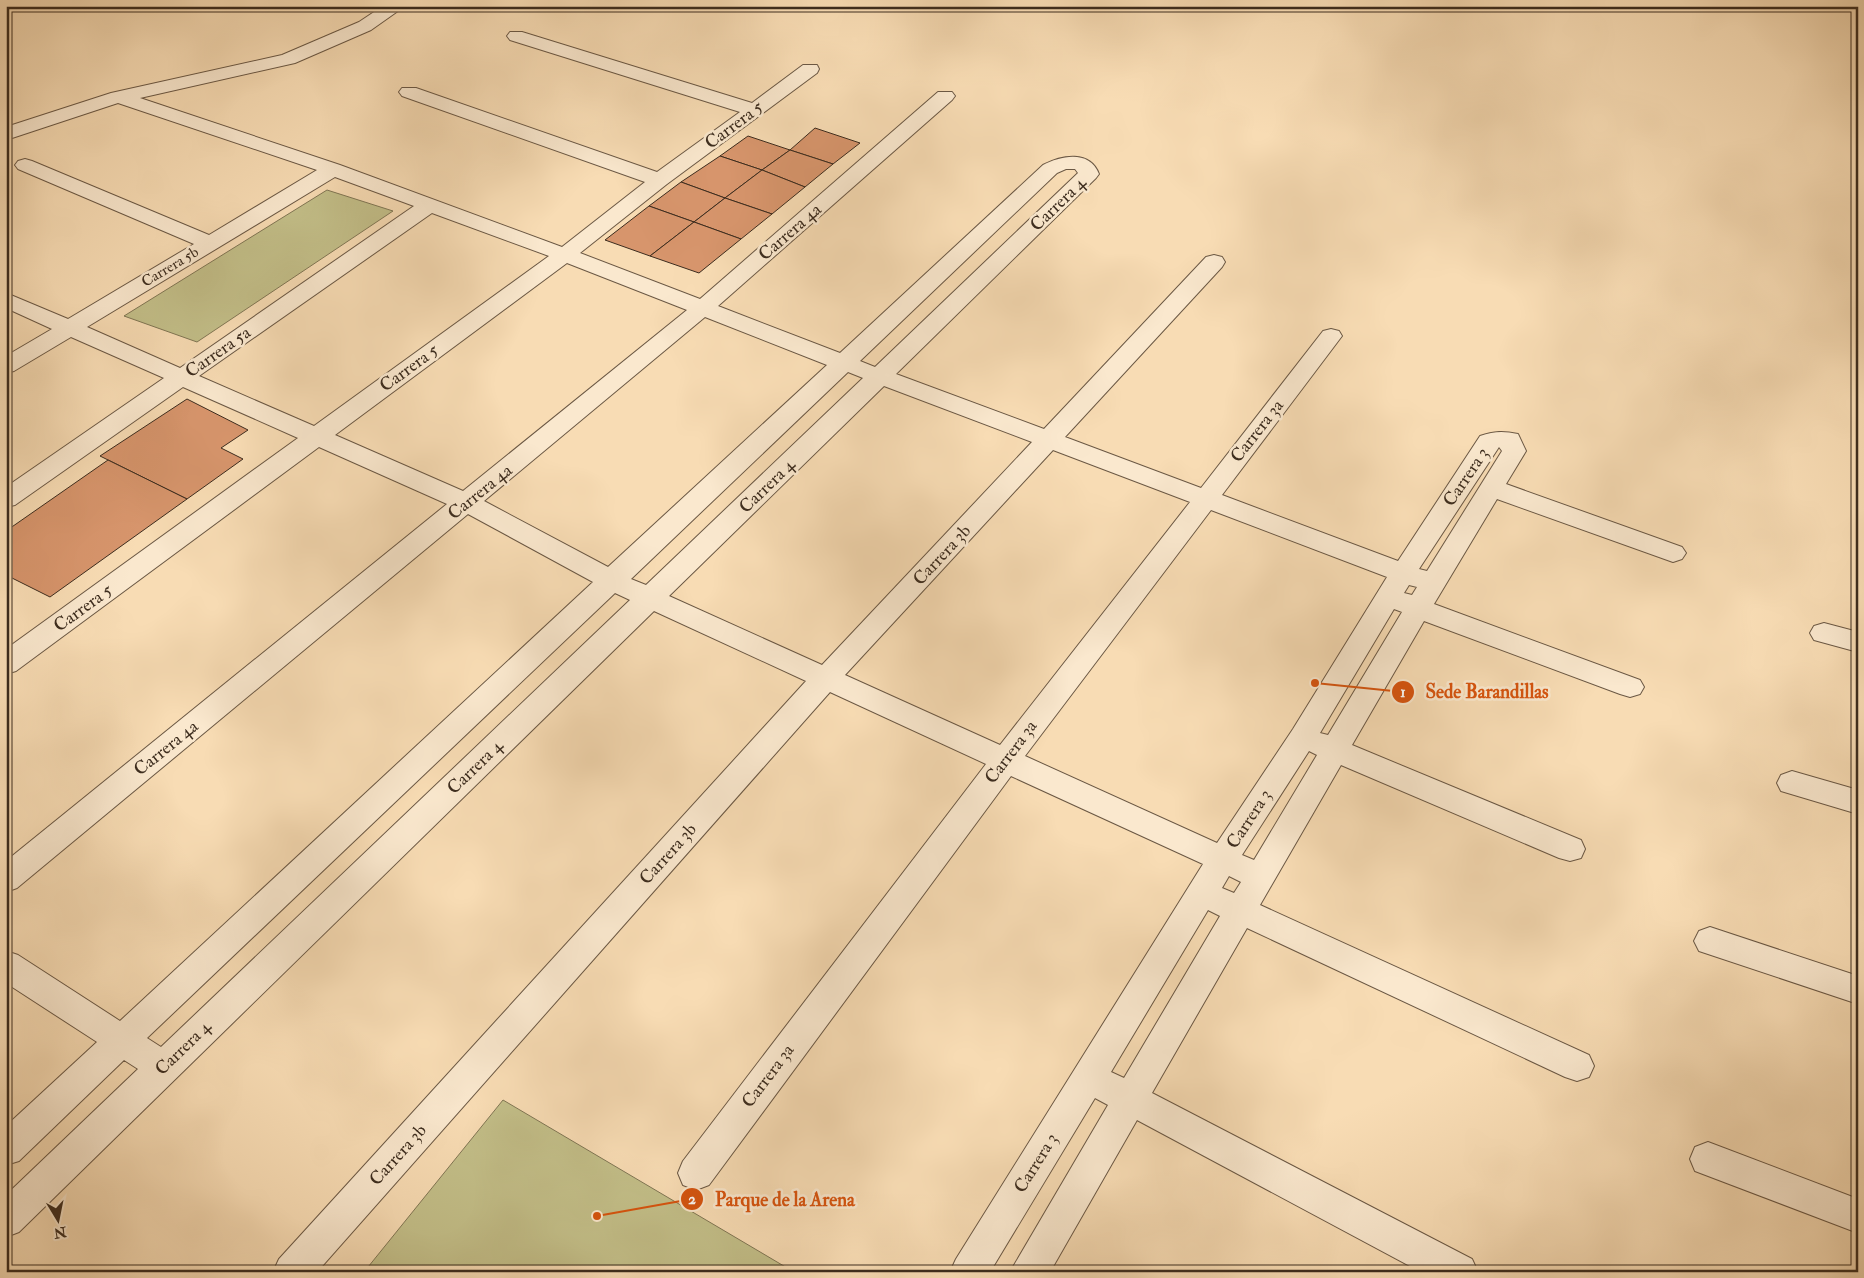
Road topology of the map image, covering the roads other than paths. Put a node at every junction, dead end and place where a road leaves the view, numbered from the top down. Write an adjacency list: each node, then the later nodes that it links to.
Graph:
1 (396, 6): 6 (street)
2 (516, 36): 7 (street)
3 (810, 68): 7 (street, Carrera 5)
4 (409, 92): 11 (street)
5 (945, 96): 17 (street, Carrera 4a)
6 (118, 97): 8 (street); 10 (street)
7 (754, 110): 11 (street, Carrera 5)
8 (6, 134)
9 (25, 166): 13 (street)
10 (333, 170): 12 (street); 13 (street, Carrera 5b)
11 (660, 180): 14 (street, Carrera 5)
12 (430, 205): 14 (street); 23 (street, Carrera 5a)
13 (211, 243): 18 (street, Carrera 5b)
14 (565, 255): 17 (street); 24 (street, Carrera 5)
15 (1214, 262): 25 (street, Carrera 3b)
16 (6, 300): 18 (street)
17 (704, 307): 20 (street); 29 (street, Carrera 4a)
18 (70, 327): 21 (street, Carrera 5b); 23 (street)
19 (1331, 336): 27 (street, Carrera 3a)
20 (844, 363): 22 (street); 22 (street, Carrera 4); 31 (street, Carrera 4)
21 (6, 366)
22 (880, 376): 25 (street); 34 (street, Carrera 4)
23 (183, 377): 24 (street); 28 (street, Carrera 5a)
24 (316, 436): 29 (street); 37 (street, Carrera 5)
25 (1049, 440): 27 (street); 38 (street, Carrera 3b)
26 (1491, 488): 30 (street); 32 (street, Carrera 3); 33 (street, Carrera 3)
27 (1205, 498): 32 (street); 42 (street, Carrera 3a)
28 (6, 499)
29 (466, 504): 31 (street); 48 (street, Carrera 4a)
30 (1674, 553)
31 (612, 581): 34 (street); 54 (street, Carrera 4)
32 (1396, 585): 33 (street); 40 (street, Carrera 3)
33 (1425, 596): 39 (street); 41 (street, Carrera 3)
34 (651, 599): 38 (street); 55 (street, Carrera 4)
35 (1824, 633): 36 (street)
36 (1858, 642)
37 (6, 664)
38 (825, 679): 42 (street); 64 (street, Carrera 3b)
39 (1630, 687)
40 (1303, 737): 41 (street); 46 (street, Carrera 3)
41 (1336, 750): 45 (street); 47 (street, Carrera 3)
42 (1004, 761): 46 (street); 61 (street, Carrera 3a)
43 (1792, 783): 44 (street)
44 (1858, 802)
45 (1570, 849)
46 (1223, 859): 47 (street); 49 (street, Carrera 3)
47 (1262, 877): 50 (street, Carrera 3)
48 (6, 879)
49 (1202, 893): 50 (street); 57 (street, Carrera 3)
50 (1241, 911): 56 (street); 58 (street, Carrera 3)
51 (1710, 941): 53 (street)
52 (6, 964): 54 (street)
53 (1858, 990)
54 (122, 1040): 55 (street); 59 (street, Carrera 4)
55 (163, 1066): 63 (street, Carrera 4)
56 (1576, 1066)
57 (1088, 1077): 58 (street); 65 (street, Carrera 3)
58 (1131, 1098): 66 (street, Carrera 3); 67 (street)
59 (6, 1149)
60 (1708, 1159): 62 (street)
61 (696, 1173)
62 (1858, 1216)
63 (6, 1220)
64 (292, 1272)
65 (969, 1272)
66 (1029, 1272)
67 (1459, 1272)

